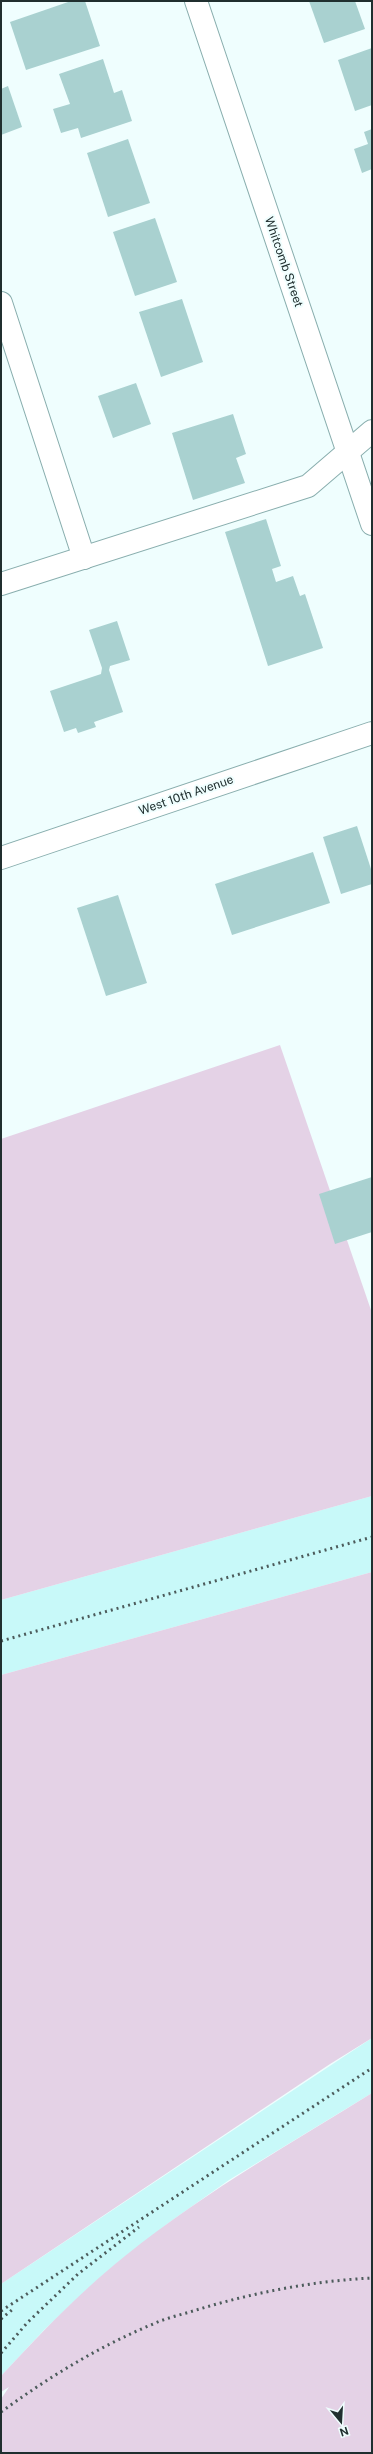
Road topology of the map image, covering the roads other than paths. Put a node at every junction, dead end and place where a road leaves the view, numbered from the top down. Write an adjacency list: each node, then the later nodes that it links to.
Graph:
1 (196, 1): 4 (street, Whitcomb Street)
2 (1, 303): 6 (street)
3 (372, 431): 4 (street)
4 (348, 451): 5 (street, Whitcomb Street); 6 (street)
5 (372, 524)
6 (84, 558): 7 (street)
7 (1, 584)
8 (372, 733): 9 (street, West 10th Avenue)
9 (1, 858)

